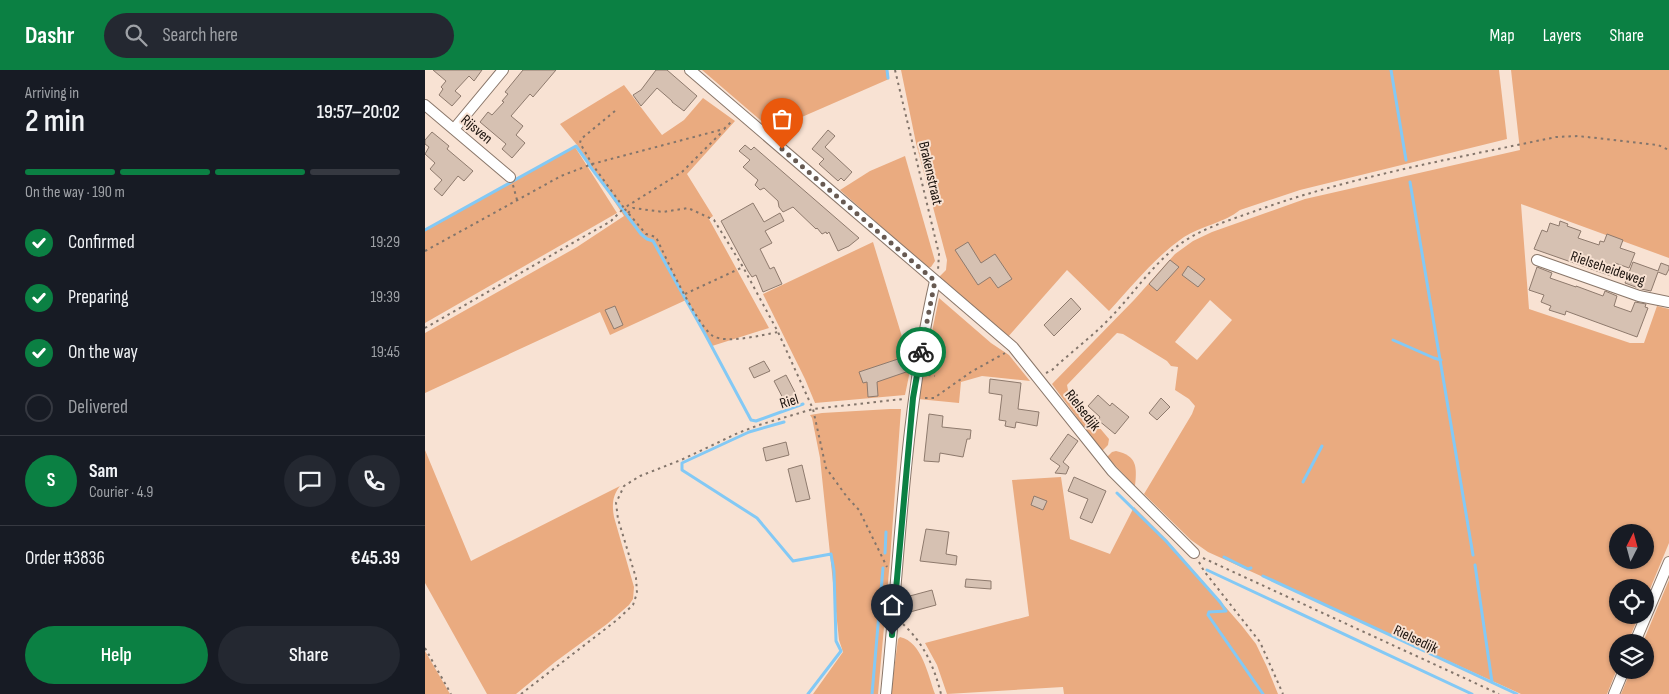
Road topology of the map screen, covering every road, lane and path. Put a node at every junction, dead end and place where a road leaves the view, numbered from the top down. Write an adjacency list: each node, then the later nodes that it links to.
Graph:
1 (503, 70): 7 (street)
2 (690, 70): 6 (street, Rielsedijk)
3 (895, 70): 18 (path, Brakenstraat)
4 (425, 104): 7 (street, Rijsven)
5 (615, 111): 10 (path)
6 (740, 114): 8 (path); 18 (street, Rielsedijk)
7 (454, 129): 11 (street, Rijsven)
8 (725, 129): 10 (path); 13 (path)
9 (1669, 150): 24 (path)
10 (592, 164): 12 (path); 13 (path)
11 (511, 180): 12 (path)
12 (517, 200): 15 (path)
13 (622, 209): 14 (path); 21 (path)
14 (628, 213): 17 (path); 19 (path)
15 (425, 251)
16 (1537, 260): 20 (street, Rielseheideweg)
17 (743, 267): 19 (path); 22 (path)
18 (935, 281): 23 (street, Rielsedijk); 25 (street)
19 (685, 294): 22 (path)
20 (1669, 302)
21 (425, 328)
22 (778, 332): 26 (path)
23 (1013, 348): 24 (street, Rielsedijk); 25 (path, Riel)
24 (1037, 377): 27 (street, Rielsedijk)
25 (913, 398): 26 (path, Riel); 29 (street)
26 (813, 409): 29 (path); 35 (path, Riel)
27 (1194, 554): 38 (path); 39 (path, Rielsedijk)
28 (1669, 562): 31 (street)
29 (897, 578): 30 (street)
30 (894, 616): 36 (street); 37 (path)
31 (1638, 634)
32 (425, 648): 34 (path)
33 (1620, 679): 40 (street)
34 (451, 694)
35 (521, 694)
36 (886, 694)
37 (941, 694)
38 (1283, 694)
39 (1499, 694)
40 (1614, 694)

